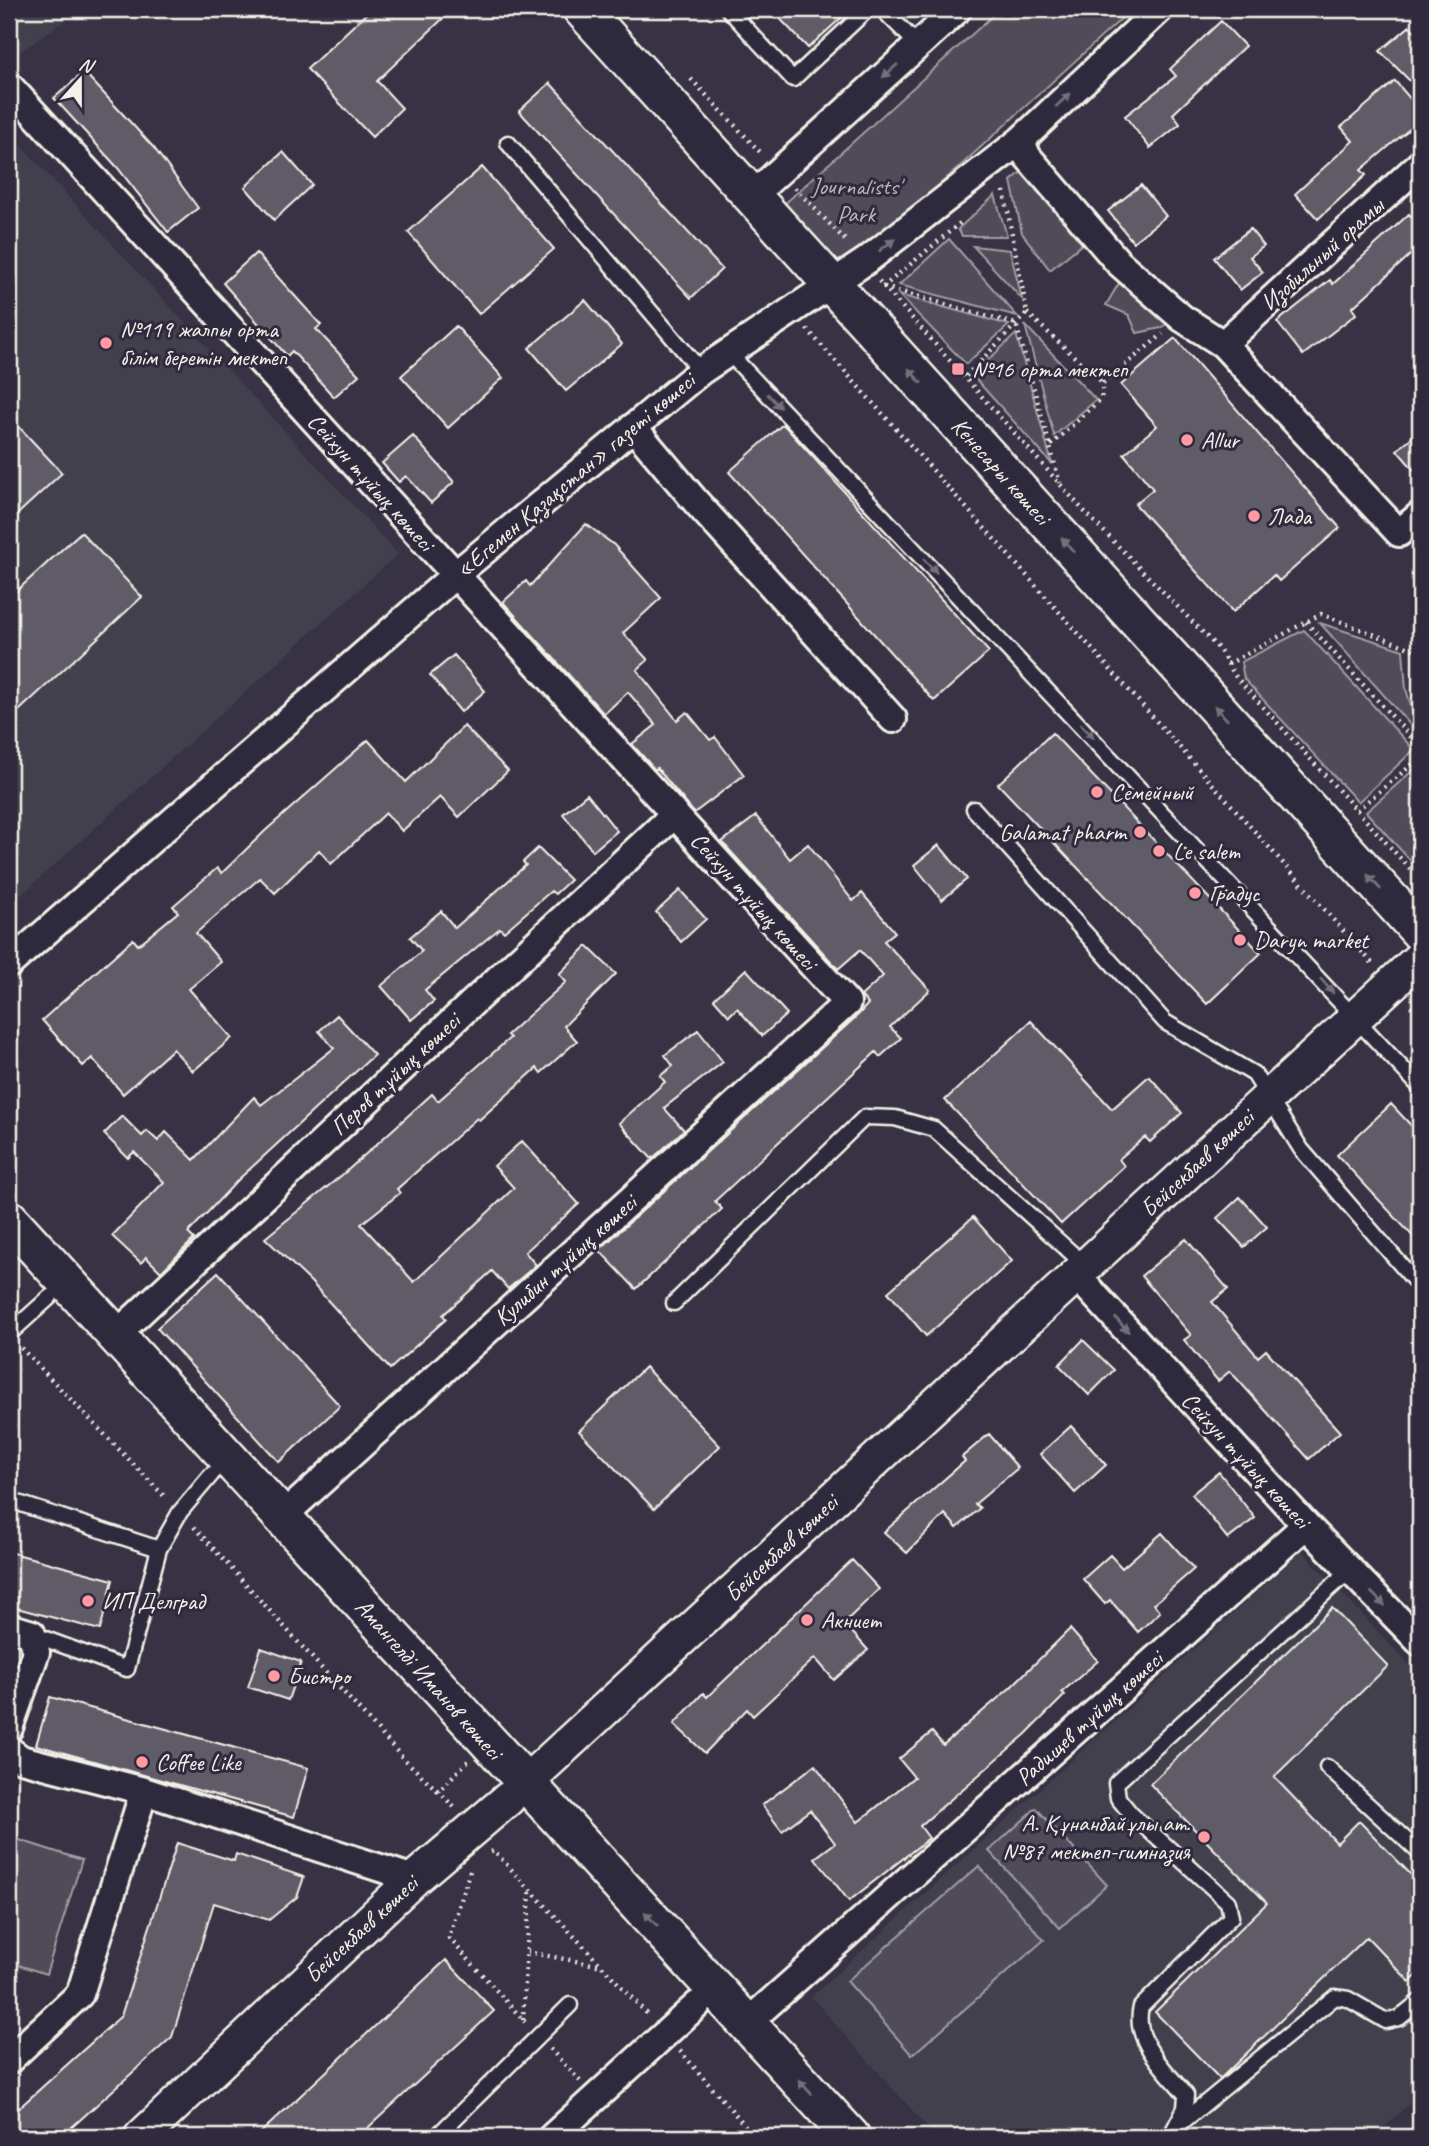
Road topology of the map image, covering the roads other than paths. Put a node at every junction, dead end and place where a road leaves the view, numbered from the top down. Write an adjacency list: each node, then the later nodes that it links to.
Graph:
1 (582, 9): 12 (main road, Кенесары көшесі)
2 (728, 9): 3 (lane)
3 (868, 9)
4 (883, 9): 7 (lane)
5 (958, 9): 7 (street)
6 (1160, 9): 9 (street, «Егемен Қазақстан» газеті көшесі, one-way to 6)
7 (918, 45): 12 (street, one-way to 12)
8 (9, 86): 19 (street, Сейхун тұйық көшесі)
9 (1021, 140): 13 (street, «Егемен Қазақстан» газеті көшесі, one-way to 9); 14 (street)
10 (508, 143): 16 (lane)
11 (1420, 164): 14 (street, Изобильный орамы)
12 (752, 196): 13 (main road, Кенесары көшесі)
13 (831, 284): 15 (street, «Егемен Қазақстан» газеті көшесі); 23 (main road, Кенесары көшесі, one-way to 13)
14 (1223, 344): 18 (street)
15 (727, 351): 16 (street, «Егемен Қазақстан» газеті көшесі); 27 (lane, one-way to 27)
16 (701, 371): 17 (street, «Егемен Қазақстан» газеті көшесі)
17 (634, 427): 19 (street, «Егемен Қазақстан» газеті көшесі); 20 (street)
18 (1420, 515)
19 (455, 575): 22 (street, Сейхун тұйық көшесі); 25 (street, «Егемен Қазақстан» газеті көшесі)
20 (893, 719)
21 (974, 809): 29 (lane)
22 (675, 814): 26 (street, Сейхун тұйық көшесі); 36 (street, Перов тұйық көшесі)
23 (1420, 932)
24 (1420, 957): 27 (street, Бейсекбаев көшесі)
25 (9, 964)
26 (847, 1003): 40 (street, Кулибин тұйық көшесі)
27 (1353, 1018): 28 (lane); 29 (street, Бейсекбаев көшесі)
28 (1420, 1087)
29 (1268, 1096): 32 (street, Бейсекбаев көшесі); 33 (lane)
30 (9, 1219): 36 (main road, Амангелді Иманов көшесі)
31 (9, 1252): 34 (main road, Амангелді Иманов көшесі)
32 (1081, 1270): 35 (lane); 41 (street, Сейхун тұйық көшесі, one-way to 41); 50 (street, Бейсекбаев көшесі)
33 (1420, 1287)
34 (50, 1297): 37 (lane); 38 (main road, Амангелді Иманов көшесі)
35 (674, 1303)
36 (116, 1335): 40 (main road, Амангелді Иманов көшесі)
37 (13, 1340)
38 (212, 1474): 42 (lane); 50 (main road, Амангелді Иманов көшесі)
39 (9, 1500): 42 (lane)
40 (282, 1517): 50 (main road, Амангелді Иманов көшесі)
41 (1306, 1525): 43 (street, Сейхун тұйық көшесі); 56 (street, Радищев тұйық көшесі)
42 (159, 1549): 44 (lane)
43 (1349, 1570): 45 (street, Сейхун тұйық көшесі, one-way to 45); 58 (lane)
44 (20, 1631): 46 (street)
45 (1420, 1642)
46 (9, 1728)
47 (9, 1751): 49 (street)
48 (1327, 1767): 51 (lane)
49 (144, 1791): 52 (street); 57 (street)
50 (516, 1791): 52 (street, Бейсекбаев көшесі); 55 (main road, Амангелді Иманов көшесі); 56 (main road, Амангелді Иманов көшесі, one-way to 50)
51 (1420, 1853)
52 (414, 1879): 59 (street, Бейсекбаев көшесі)
53 (1420, 2001): 58 (lane)
54 (570, 2005): 60 (lane)
55 (697, 2005): 61 (street); 62 (main road, Амангелді Иманов көшесі)
56 (747, 2023): 63 (main road, Амангелді Иманов көшесі, one-way to 56)
57 (9, 2060)
58 (1172, 2133)
59 (152, 2134)
60 (436, 2137)
61 (552, 2137)
62 (818, 2137)
63 (850, 2137)

